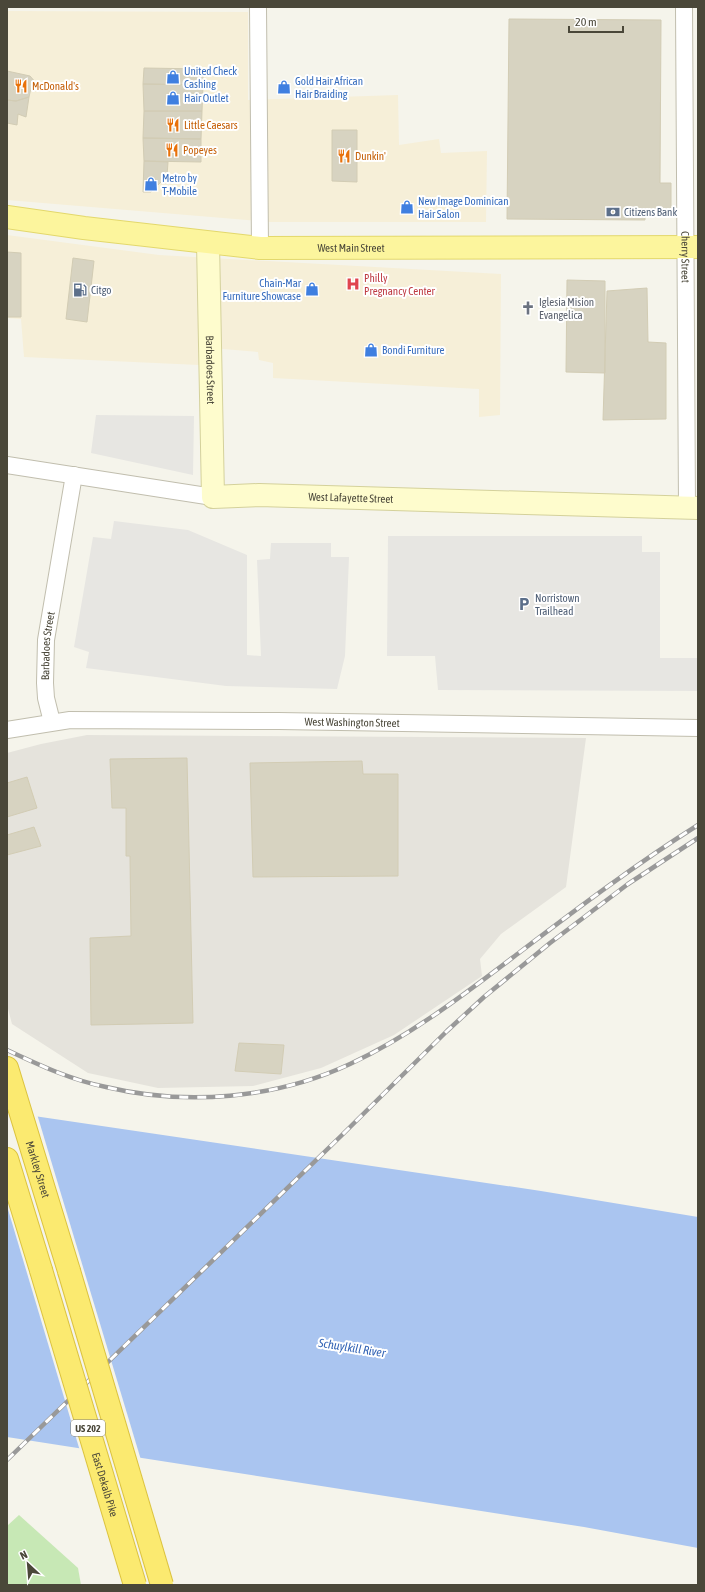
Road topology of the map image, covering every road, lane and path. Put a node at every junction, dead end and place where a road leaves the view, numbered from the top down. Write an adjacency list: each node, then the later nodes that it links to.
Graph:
1 (258, 7): 6 (street)
2 (684, 7): 5 (street, Cherry Street)
3 (7, 217): 4 (main road, West Main Street)
4 (208, 243): 6 (main road, West Main Street); 9 (street, Barbadoes Street)
5 (691, 247): 6 (main road, West Main Street); 10 (street, Cherry Street)
6 (260, 248)
7 (7, 465): 8 (street, West Lafayette Street)
8 (74, 474): 9 (street, West Lafayette Street); 11 (street, Barbadoes Street)
9 (212, 497): 10 (street, West Lafayette Street)
10 (692, 507)
11 (52, 722): 12 (street, West Washington Street); 13 (street, West Washington Street)
12 (698, 728)
13 (7, 730)
14 (7, 1068): 17 (highway, Markley Street, bridge)
15 (7, 1159): 16 (highway, East Dekalb Pike / US 202, bridge)
16 (135, 1585)
17 (162, 1585)

